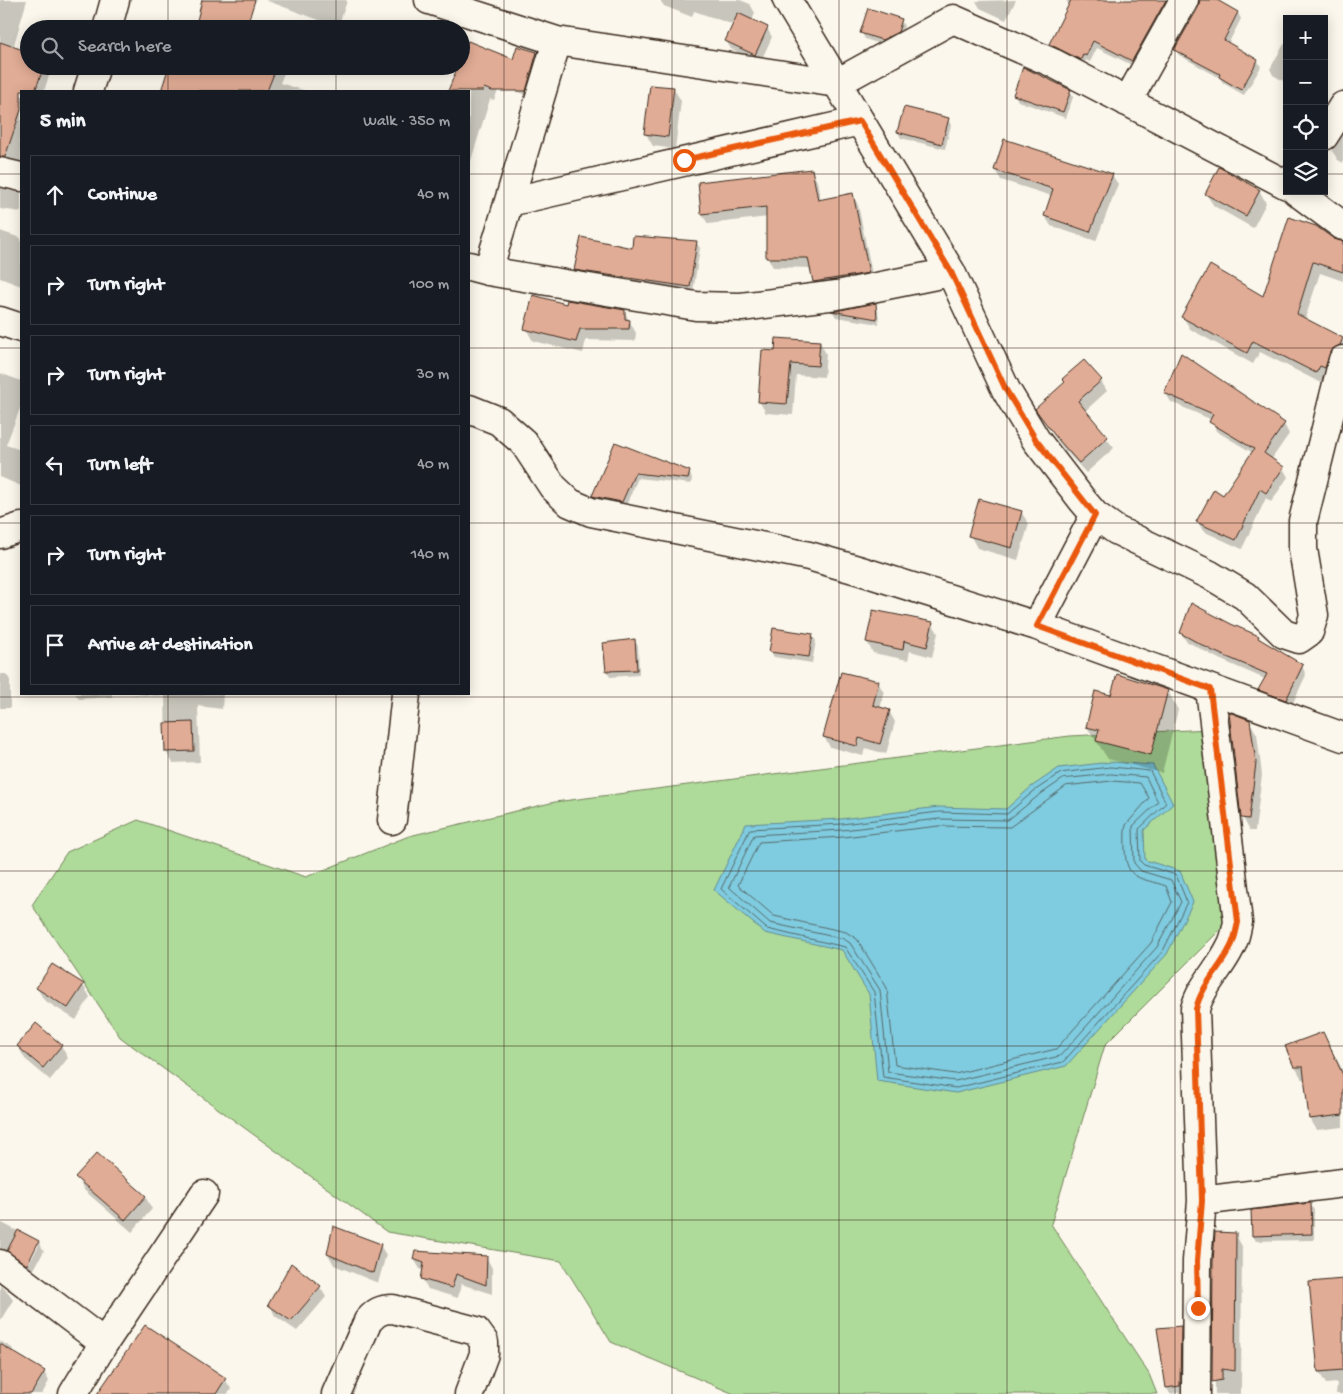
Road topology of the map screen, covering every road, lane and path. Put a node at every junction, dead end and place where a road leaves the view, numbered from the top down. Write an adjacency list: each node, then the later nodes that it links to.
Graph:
1 (115, 0): 6 (street)
2 (429, 0): 7 (street)
3 (786, 0): 9 (street)
4 (1184, 0): 11 (street)
5 (958, 10): 9 (street); 11 (street)
6 (109, 20)
7 (557, 41): 9 (street); 19 (street)
8 (93, 75): 10 (street)
9 (837, 83): 13 (street)
10 (88, 90)
11 (1127, 102): 17 (street)
12 (1343, 106): 14 (street)
13 (860, 121): 19 (street); 22 (street)
14 (1328, 130)
15 (0, 172): 16 (street)
16 (20, 177)
17 (1283, 183)
18 (1301, 195): 20 (street)
19 (509, 202): 21 (street)
20 (1343, 226)
21 (478, 269): 22 (street)
22 (951, 272): 27 (street)
23 (0, 321): 24 (street)
24 (20, 328)
25 (1343, 360): 27 (street)
26 (470, 409): 30 (street)
27 (1095, 515): 30 (street)
28 (20, 527): 29 (street)
29 (0, 534)
30 (1037, 626): 31 (street)
31 (1210, 689): 33 (street); 37 (street)
32 (406, 695): 34 (street)
33 (1343, 737)
34 (392, 820)
35 (1343, 1182): 37 (street)
36 (204, 1194): 39 (street)
37 (1202, 1201): 43 (street)
38 (0, 1264): 39 (street)
39 (104, 1343): 40 (street)
40 (73, 1394)
41 (336, 1394): 42 (street)
42 (469, 1394)
43 (1196, 1394)

